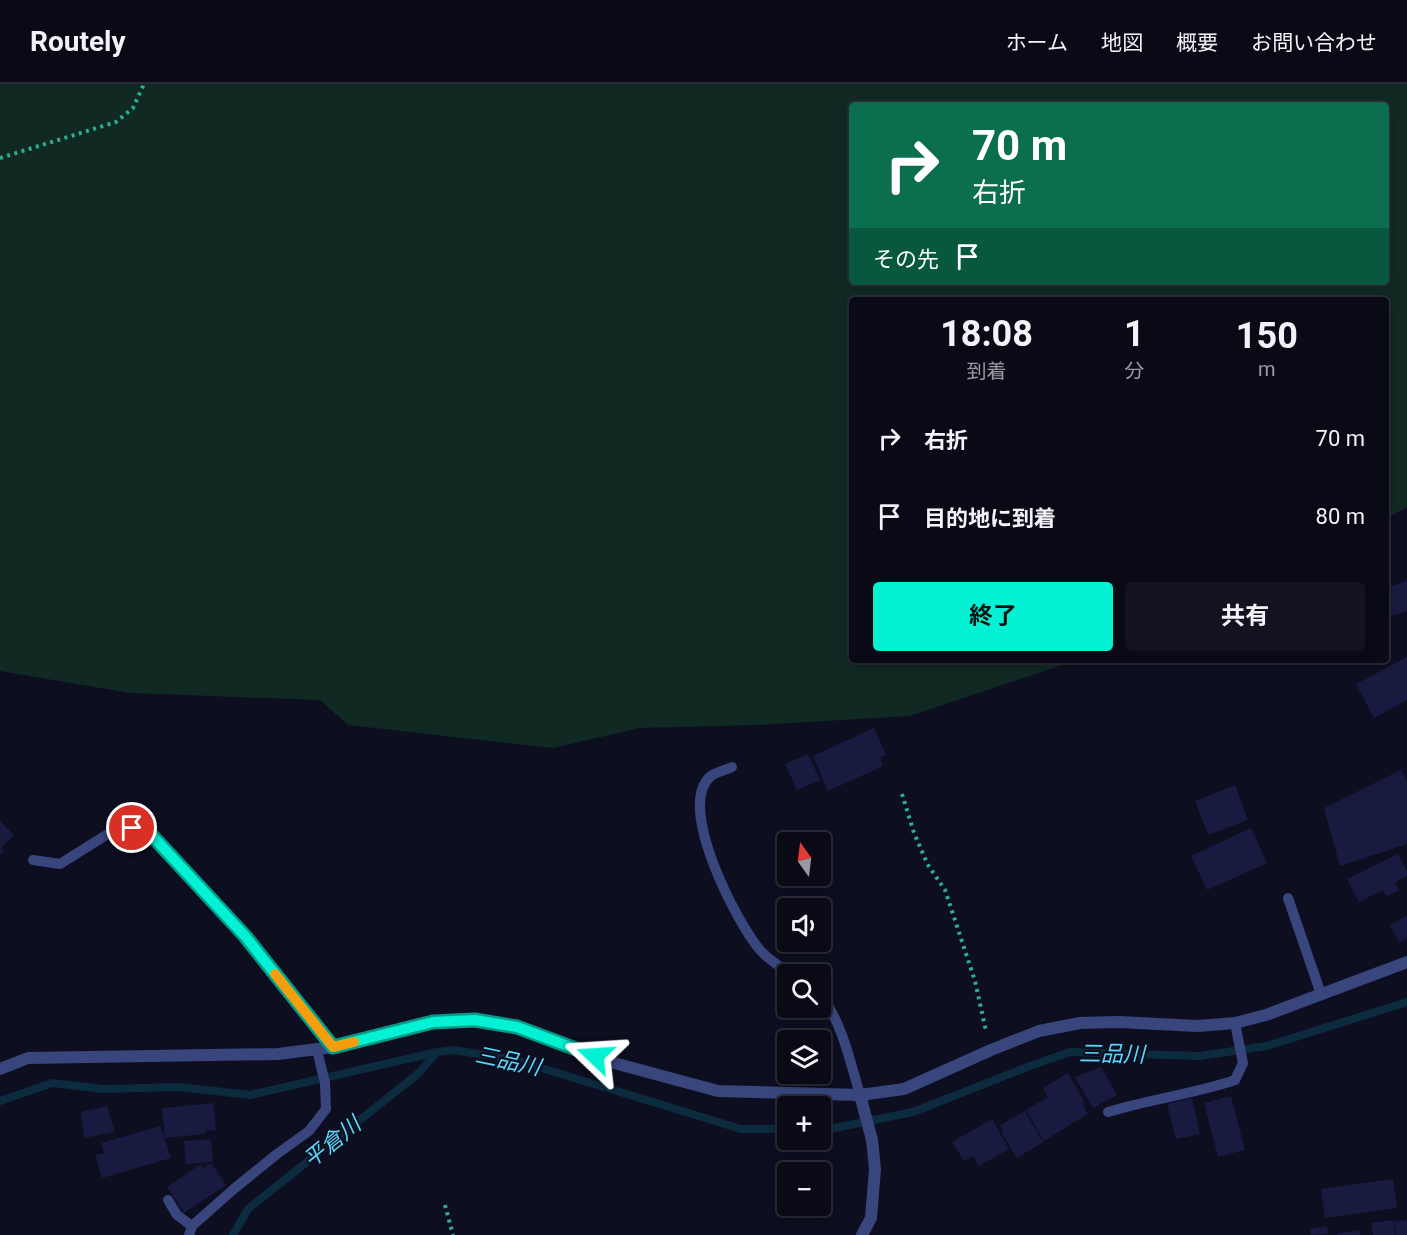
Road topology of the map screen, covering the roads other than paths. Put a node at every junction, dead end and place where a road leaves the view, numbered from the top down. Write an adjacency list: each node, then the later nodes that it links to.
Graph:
1 (732, 767): 5 (lane)
2 (33, 860): 9 (lane)
3 (1288, 898): 6 (lane)
4 (1407, 962): 6 (street)
5 (779, 964)
6 (1321, 994): 8 (street)
7 (831, 1008): 12 (lane)
8 (1236, 1028): 12 (street); 13 (lane)
9 (333, 1047): 10 (street); 12 (street)
10 (317, 1050): 11 (street); 15 (lane)
11 (0, 1069)
12 (860, 1095): 16 (street)
13 (1108, 1112)
14 (168, 1200): 15 (lane)
15 (191, 1231)
16 (862, 1235)

